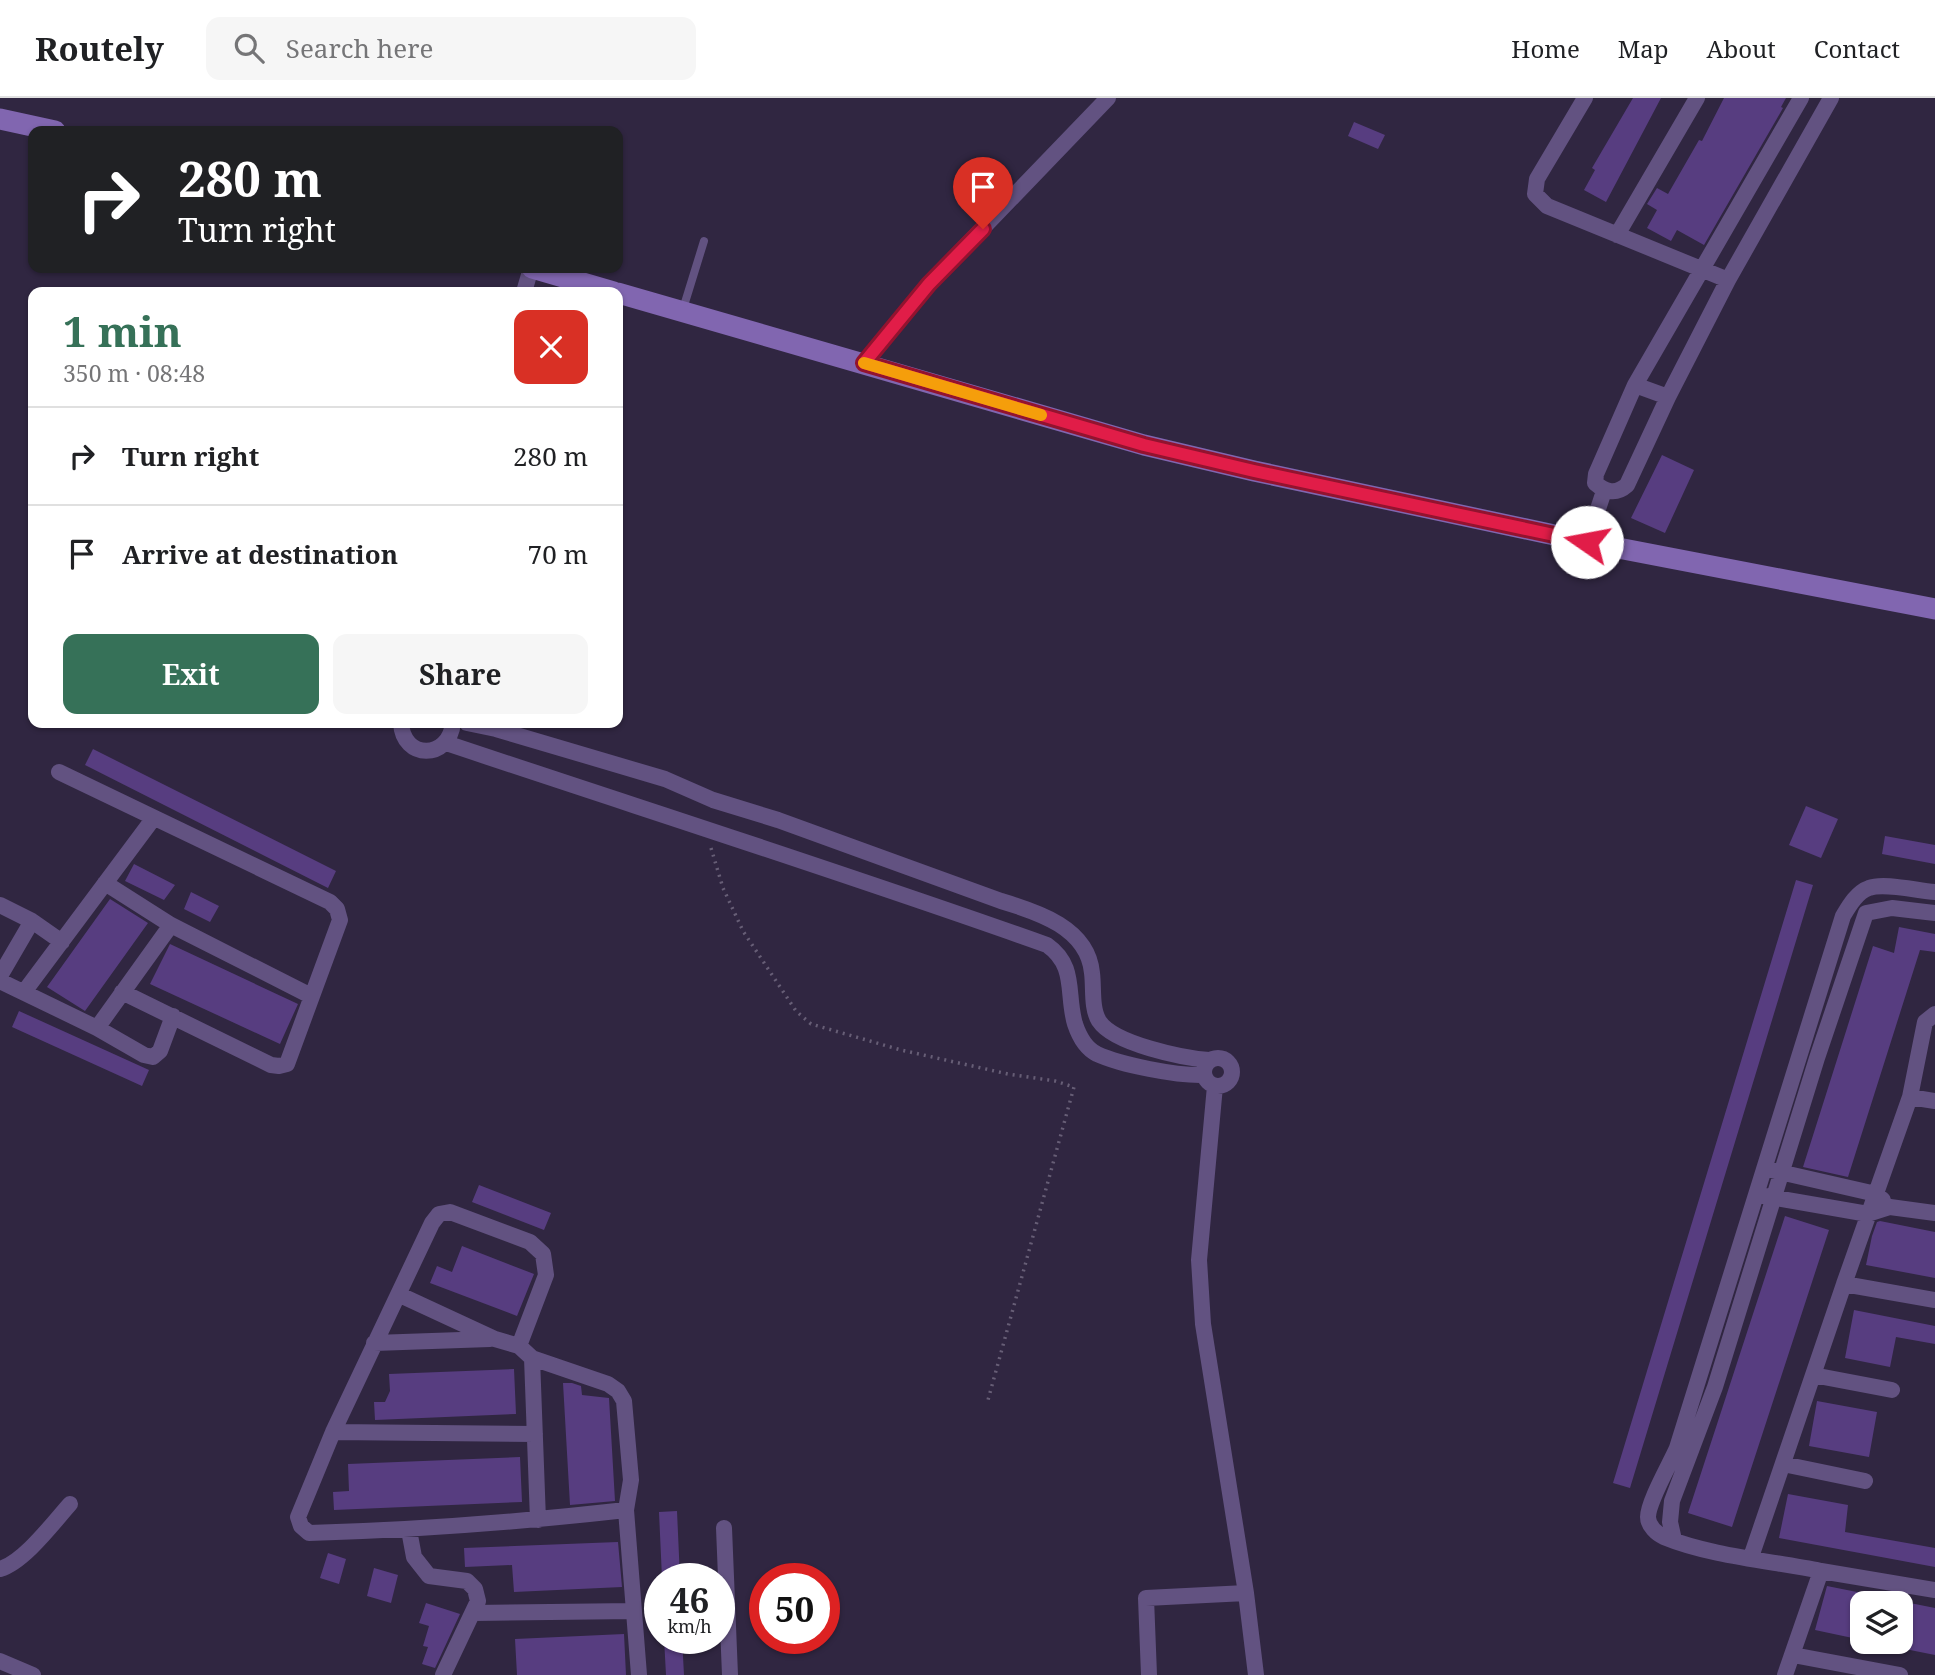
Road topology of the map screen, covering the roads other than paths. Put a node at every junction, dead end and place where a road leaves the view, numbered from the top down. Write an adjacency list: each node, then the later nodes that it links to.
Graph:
1 (1108, 98): 16 (street)
2 (1585, 98): 8 (street)
3 (1697, 98): 8 (street)
4 (1801, 98): 10 (street)
5 (1831, 98): 12 (street)
6 (0, 119): 7 (main road)
7 (32, 126)
8 (1618, 234): 10 (street)
9 (704, 241): 15 (lane)
10 (1701, 270): 12 (street); 17 (street)
11 (540, 273): 13 (main road)
12 (1728, 280): 18 (street)
13 (565, 286)
14 (623, 295): 15 (main road)
15 (682, 312): 16 (main road)
16 (864, 363): 20 (main road)
17 (1635, 385): 18 (street); 19 (street)
18 (1668, 397): 19 (street)
19 (1604, 491): 20 (street)
20 (1587, 542): 21 (main road)
21 (1935, 609)
22 (401, 728): 25 (street)
23 (453, 728): 25 (street)
24 (494, 728): 27 (street)
25 (446, 743): 29 (street)
26 (59, 772): 28 (street)
27 (713, 800): 29 (street); 46 (street)
28 (153, 819): 30 (street); 42 (street)
29 (704, 830): 46 (street)
30 (105, 883): 37 (street); 38 (street)
31 (1935, 892): 32 (street)
32 (1859, 895): 34 (street); 49 (street)
33 (0, 905): 36 (street)
34 (1866, 913): 35 (street); 50 (street)
35 (1935, 913)
36 (32, 921): 38 (street); 39 (street)
37 (171, 925): 41 (street); 42 (street)
38 (62, 942): 40 (street)
39 (0, 978): 40 (street)
40 (24, 992): 45 (street)
41 (122, 992): 44 (street); 45 (street)
42 (311, 996): 44 (street)
43 (1935, 1014): 47 (street)
44 (173, 1016): 45 (street)
45 (97, 1028)
46 (1209, 1074): 80 (street)
47 (1910, 1097): 48 (street); 52 (street)
48 (1935, 1101)
49 (1764, 1168): 50 (street); 51 (street)
50 (1781, 1173): 52 (street); 53 (street)
51 (1756, 1193): 53 (street); 75 (street)
52 (1877, 1194): 54 (street); 56 (street)
53 (1773, 1199): 56 (street); 75 (street)
54 (1890, 1207): 55 (street); 56 (street)
55 (1935, 1213)
56 (1868, 1214): 57 (street)
57 (1844, 1284): 59 (street); 64 (street)
58 (400, 1295): 60 (street); 61 (street); 62 (street)
59 (1935, 1300)
60 (495, 1339): 61 (street); 62 (street)
61 (374, 1343): 66 (street)
62 (519, 1346): 63 (street)
63 (532, 1358): 67 (street); 71 (street)
64 (1813, 1375): 65 (street); 68 (street)
65 (1892, 1390)
66 (333, 1432): 67 (street); 74 (street)
67 (535, 1434): 72 (street)
68 (1783, 1464): 69 (street); 76 (street)
69 (1865, 1481)
70 (70, 1504): 77 (street)
71 (625, 1510): 72 (street); 81 (street)
72 (538, 1520): 74 (street)
73 (724, 1528): 88 (street)
74 (409, 1530): 82 (street)
75 (1674, 1540): 76 (street)
76 (1751, 1557): 78 (street)
77 (0, 1569)
78 (1821, 1570): 79 (street); 83 (street)
79 (1935, 1590)
80 (1246, 1593): 89 (street); 90 (street)
81 (634, 1611): 82 (street); 87 (street)
82 (474, 1613): 86 (street)
83 (1793, 1655): 91 (street); 92 (street)
84 (0, 1661): 85 (street)
85 (33, 1675)
86 (443, 1675)
87 (639, 1675)
88 (730, 1675)
89 (1149, 1675)
90 (1255, 1675)
91 (1786, 1675)
92 (1900, 1675)

